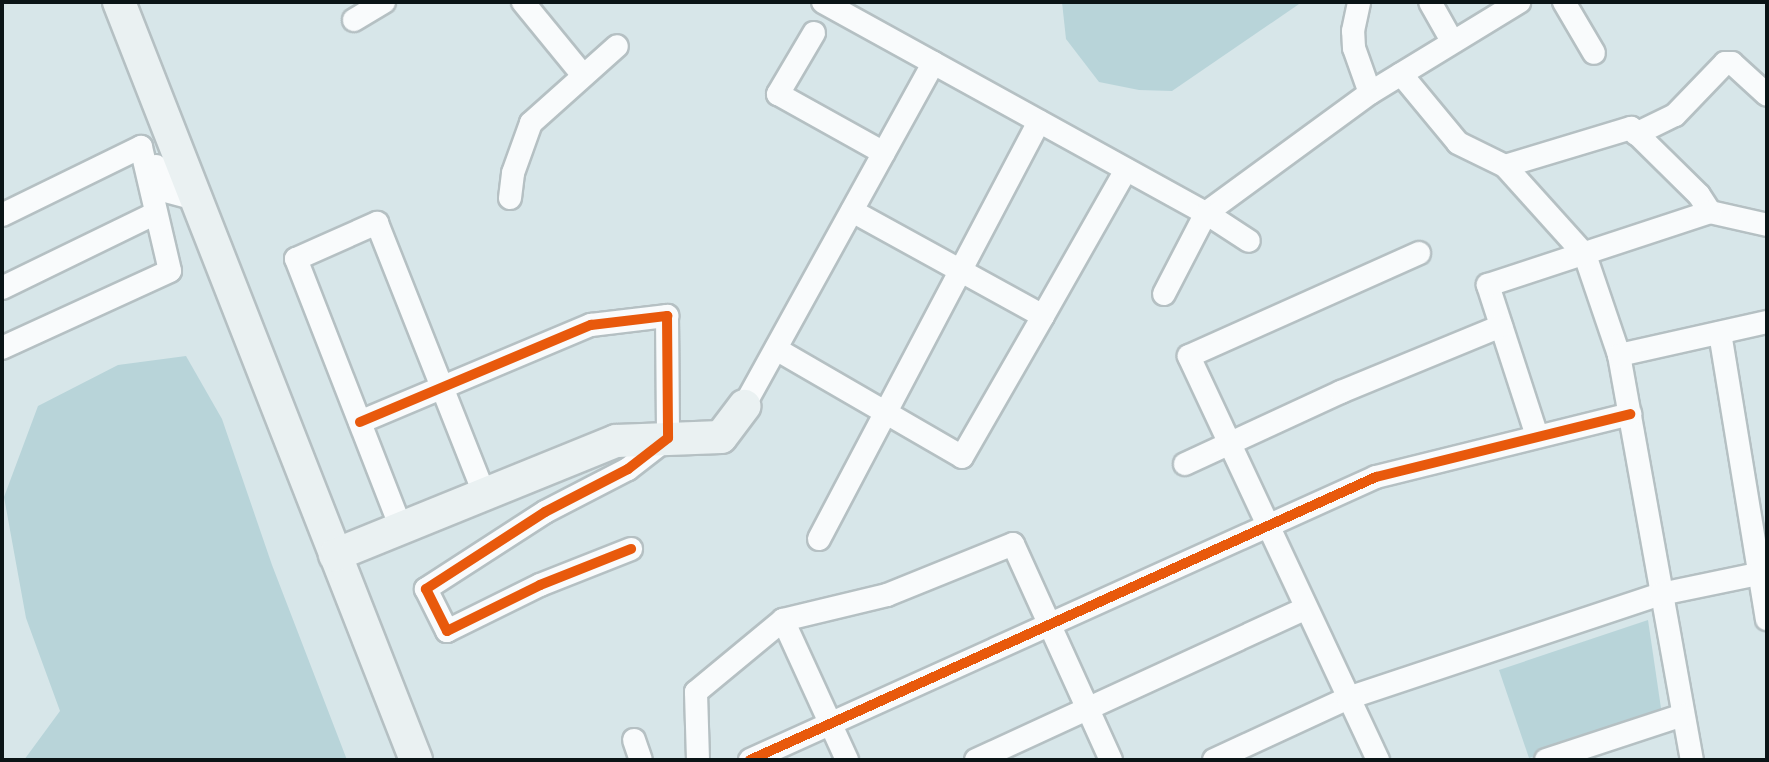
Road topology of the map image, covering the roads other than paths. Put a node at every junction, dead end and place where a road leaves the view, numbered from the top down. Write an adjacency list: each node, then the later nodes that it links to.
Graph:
1 (119, 2): 26 (street)
2 (384, 2): 9 (street)
3 (823, 2): 14 (street)
4 (1359, 2): 17 (street)
5 (1430, 2): 11 (street)
6 (1519, 2): 11 (street)
7 (1564, 2): 13 (street)
8 (533, 6): 15 (street)
9 (354, 20)
10 (814, 33): 22 (street)
11 (1452, 41): 16 (street)
12 (617, 46): 15 (street)
13 (1594, 53)
14 (933, 63): 19 (street); 22 (street)
15 (582, 74): 25 (street)
16 (1401, 74): 17 (street); 23 (street)
17 (1370, 93): 30 (street)
18 (1767, 95): 20 (street)
19 (1039, 121): 24 (street); 36 (street)
20 (1636, 134): 23 (street); 28 (street)
21 (141, 147): 26 (street); 29 (street); 31 (street)
22 (884, 153): 27 (street)
23 (1505, 166): 35 (street)
24 (1126, 170): 30 (street); 39 (street)
25 (510, 198)
26 (196, 199): 60 (street)
27 (852, 211): 36 (street); 44 (street)
28 (1710, 212): 32 (street); 35 (street)
29 (156, 213): 37 (street); 43 (street)
30 (1206, 213): 33 (street); 38 (street)
31 (2, 215)
32 (1767, 225)
33 (1249, 241)
34 (1419, 253): 53 (street)
35 (1585, 255): 41 (street); 45 (street)
36 (960, 271): 39 (street); 48 (street)
37 (2, 288)
38 (1164, 294)
39 (1043, 316): 48 (street)
40 (1767, 322): 42 (street)
41 (1501, 326): 51 (street); 53 (street)
42 (1720, 333): 45 (street); 61 (street)
43 (2, 348)
44 (776, 349): 47 (street); 48 (street)
45 (1619, 355): 49 (street)
46 (441, 387): 50 (street); 50 (street); 52 (street); 55 (street)
47 (744, 406): 52 (street)
48 (885, 413): 58 (street)
49 (1630, 414): 51 (street); 62 (street)
50 (360, 422): 57 (street)
51 (1537, 436): 56 (street)
52 (668, 438): 55 (street); 59 (street)
53 (1231, 443): 54 (street); 56 (street)
54 (1185, 464)
55 (484, 493): 57 (street)
56 (1268, 525): 63 (street); 66 (street)
57 (401, 528): 60 (street)
58 (819, 539)
59 (631, 549)
60 (335, 555): 71 (street)
61 (1763, 573): 62 (street); 64 (street)
62 (1661, 594): 67 (street); 69 (street)
63 (1305, 609): 67 (street); 68 (street)
64 (1767, 619)
65 (783, 620): 66 (street); 70 (street); 72 (street)
66 (1049, 626): 68 (street); 70 (street)
67 (1348, 698): 77 (street); 78 (street)
68 (1087, 710): 75 (street); 76 (street)
69 (1683, 715): 79 (street); 80 (street)
70 (831, 724): 73 (street); 74 (street)
71 (416, 760)
72 (698, 760)
73 (750, 760)
74 (847, 760)
75 (976, 760)
76 (1111, 760)
77 (1214, 760)
78 (1378, 760)
79 (1546, 760)
80 (1692, 760)

